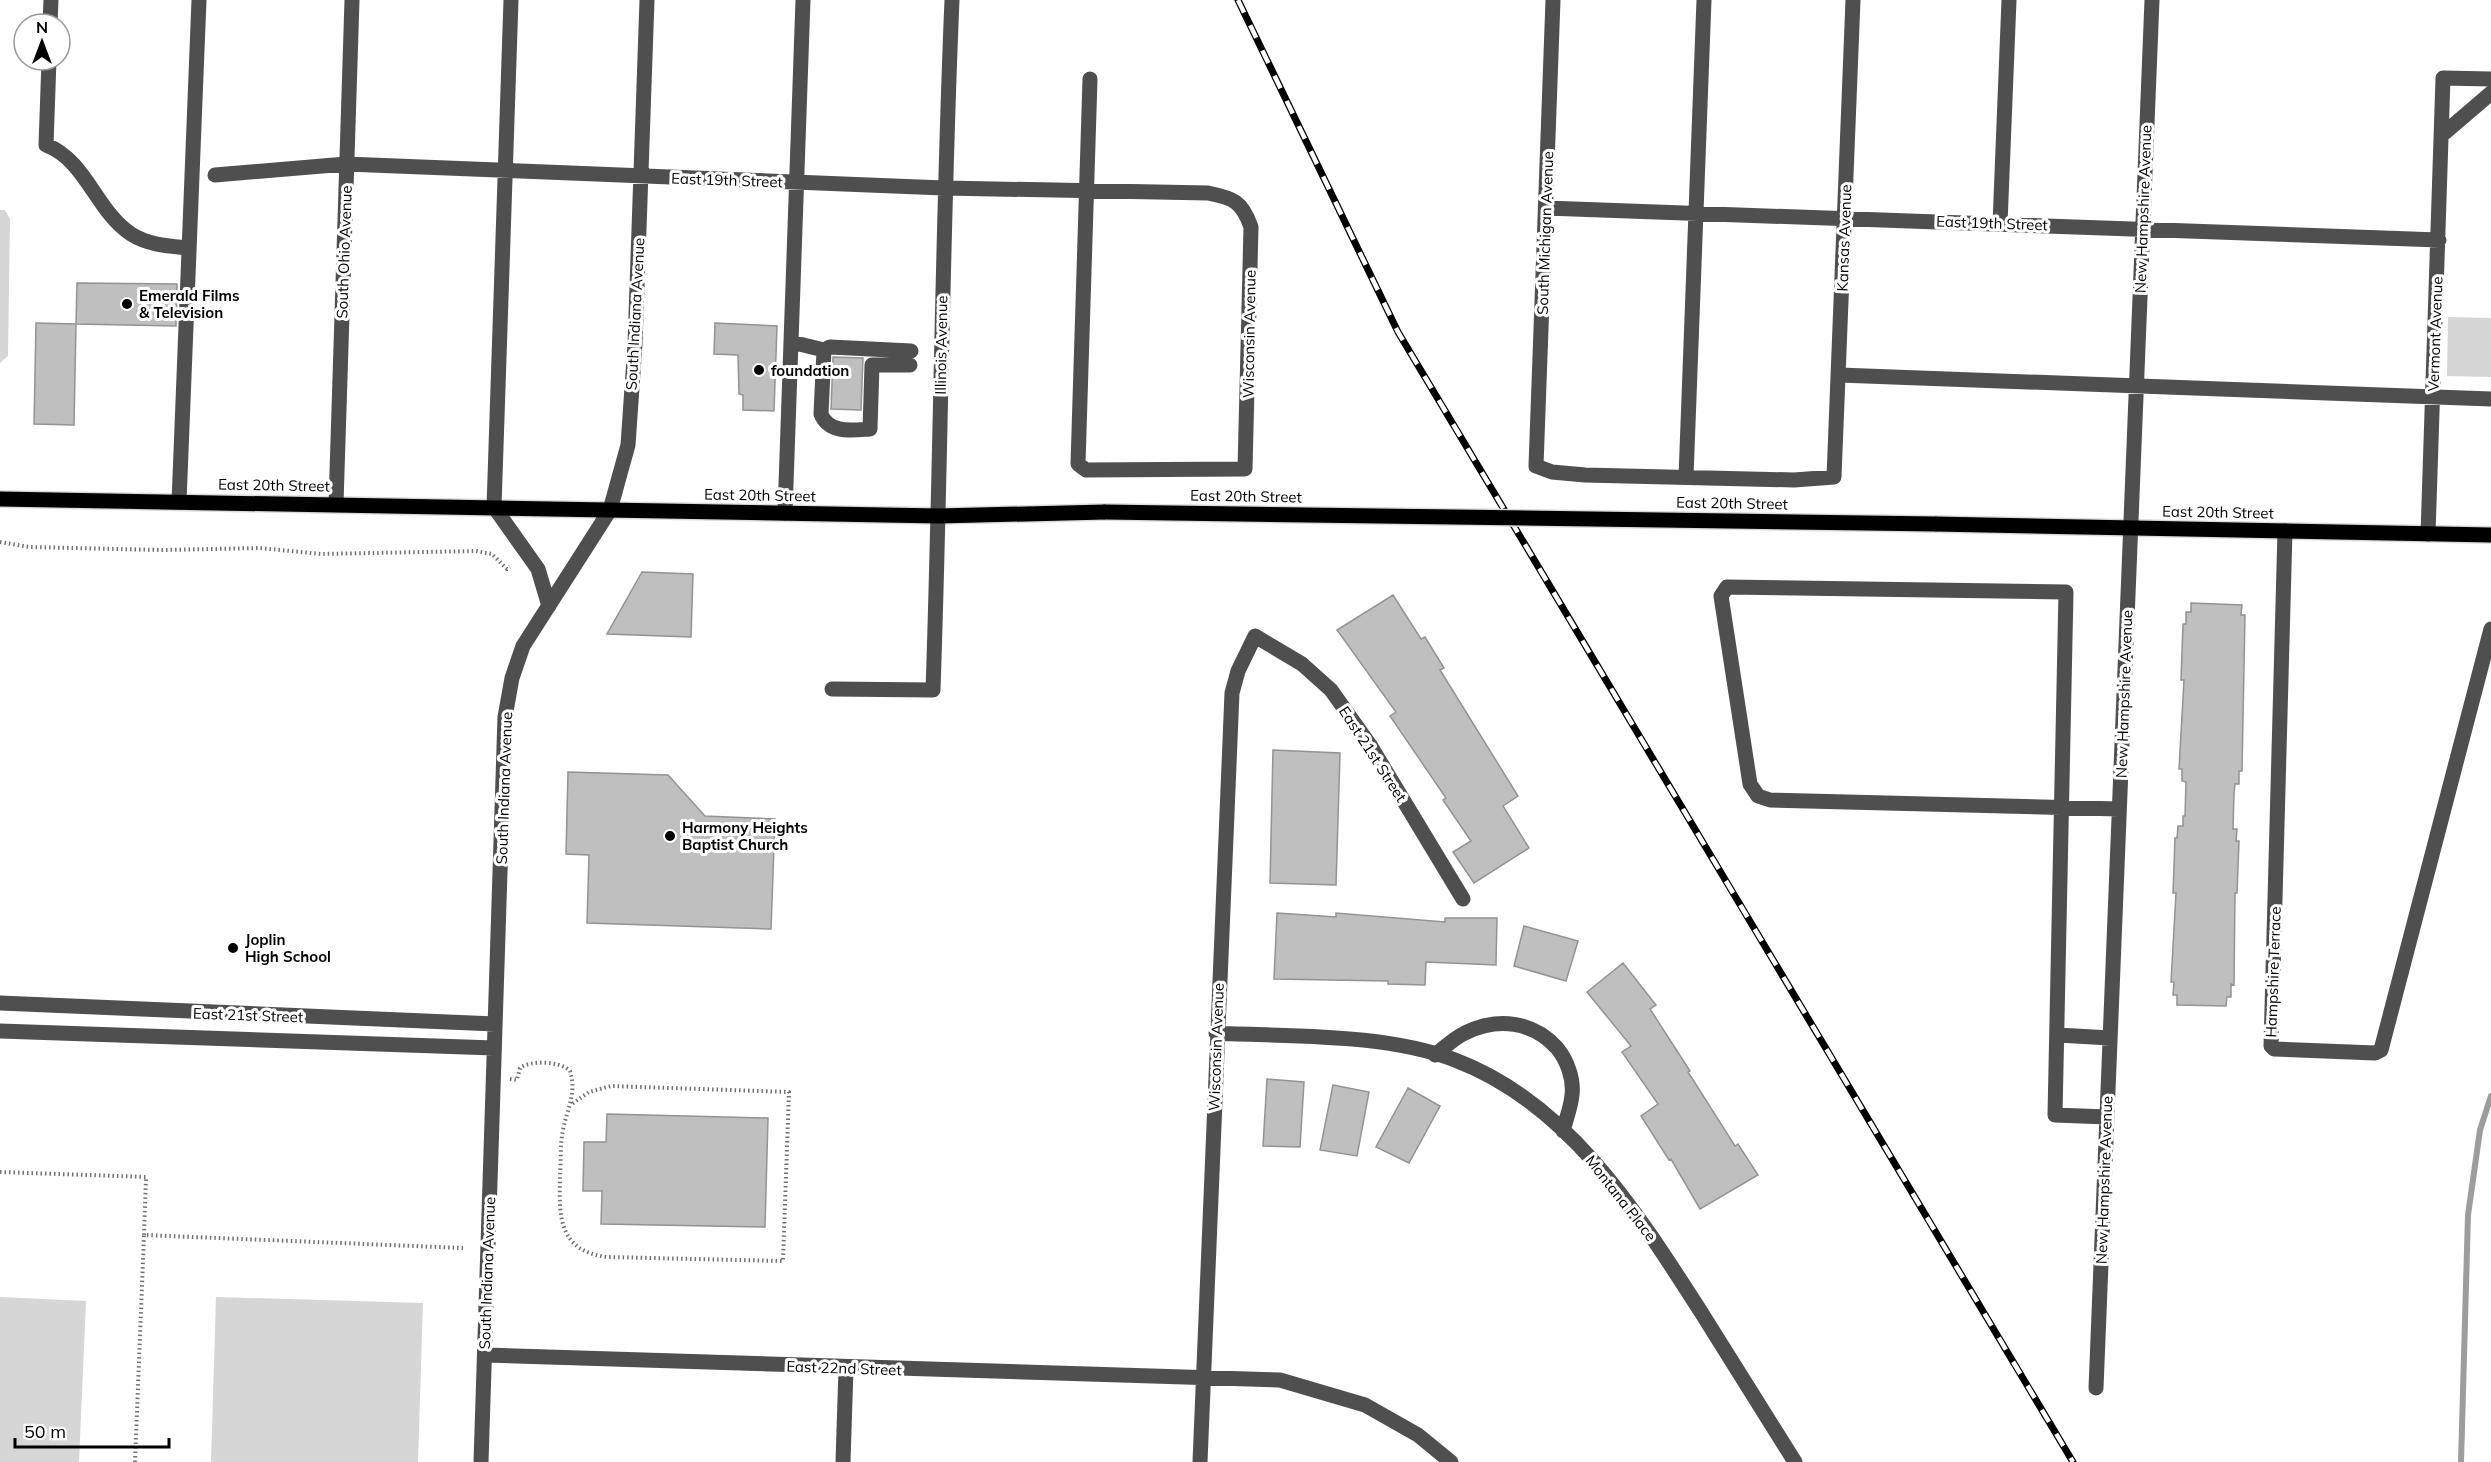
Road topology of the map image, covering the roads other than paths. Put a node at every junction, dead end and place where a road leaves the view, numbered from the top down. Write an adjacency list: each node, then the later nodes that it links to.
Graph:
1 (199, 0): 31 (street)
2 (352, 0): 17 (street, South Ohio Avenue)
3 (511, 0): 18 (street)
4 (647, 0): 20 (street, South Indiana Avenue)
5 (802, 0): 21 (street)
6 (952, 0): 22 (street, Illinois Avenue)
7 (1553, 0): 25 (street, South Michigan Avenue)
8 (1704, 0): 26 (street)
9 (1853, 0): 27 (street, Kansas Avenue)
10 (2009, 0): 28 (street)
11 (2152, 0): 29 (street, New Hampshire Avenue)
12 (49, 72): 31 (street)
13 (1090, 79): 23 (street)
14 (2491, 79): 16 (street, Vermont Avenue)
15 (2491, 93): 16 (street)
16 (2442, 135): 30 (street, Vermont Avenue)
17 (346, 164): 18 (street, East 19th Street); 19 (street, East 19th Street); 43 (street, South Ohio Avenue)
18 (506, 171): 20 (street, East 19th Street); 44 (street)
19 (215, 175)
20 (641, 177): 21 (street, East 19th Street); 45 (street, South Indiana Avenue)
21 (796, 183): 22 (street, East 19th Street); 32 (street)
22 (944, 188): 23 (street, East 19th Street); 47 (street, Illinois Avenue)
23 (1086, 191): 24 (street, East 19th Street); 24 (street, Wisconsin Avenue)
24 (1238, 202)
25 (1546, 207): 26 (street, East 19th Street); 40 (street, South Michigan Avenue)
26 (1697, 213): 27 (street, East 19th Street); 40 (street)
27 (1845, 218): 28 (street, East 19th Street); 36 (street, Kansas Avenue)
28 (2000, 224): 29 (street, East 19th Street)
29 (2142, 229): 30 (street, East 19th Street); 37 (street, New Hampshire Avenue)
30 (2439, 240): 38 (street, Vermont Avenue)
31 (189, 248): 42 (street)
32 (790, 342): 33 (street); 46 (street)
33 (824, 350): 34 (street); 34 (street)
34 (872, 357): 35 (street)
35 (911, 358)
36 (1839, 375): 37 (street); 40 (street, Kansas Avenue)
37 (2136, 386): 38 (street); 48 (street, New Hampshire Avenue)
38 (2433, 397): 39 (street); 50 (street, Vermont Avenue)
39 (2491, 399)
40 (1686, 477)
41 (0, 499): 42 (main road, East 20th Street)
42 (179, 502): 43 (main road, East 20th Street)
43 (336, 504): 44 (main road, East 20th Street)
44 (494, 507): 45 (main road, East 20th Street); 52 (street)
45 (610, 510): 46 (main road, East 20th Street); 52 (street, South Indiana Avenue)
46 (784, 513): 47 (main road, East 20th Street)
47 (939, 516): 48 (main road, East 20th Street, bridge); 55 (street, Illinois Avenue)
48 (2130, 528): 49 (main road, East 20th Street); 57 (street, New Hampshire Avenue)
49 (2285, 531): 50 (main road, East 20th Street); 53 (street, Hampshire Terrace)
50 (2428, 534): 51 (main road, East 20th Street)
51 (2491, 535)
52 (549, 606): 61 (street, South Indiana Avenue)
53 (2491, 629)
54 (1255, 636): 58 (street, East 21st Street); 63 (street, Wisconsin Avenue)
55 (832, 689)
56 (2060, 808): 56 (street); 57 (street); 64 (street)
57 (2119, 809): 66 (street, New Hampshire Avenue)
58 (1463, 899)
59 (0, 1003): 60 (street, East 21st Street)
60 (170, 1012): 61 (street, East 21st Street); 65 (street)
61 (495, 1024): 67 (street, South Indiana Avenue)
62 (0, 1031): 65 (street, East 21st Street)
63 (1216, 1033): 68 (street, Montana Place); 73 (street, Wisconsin Avenue)
64 (2058, 1035): 66 (street); 69 (street)
65 (168, 1037): 67 (street, East 21st Street)
66 (2110, 1038): 69 (street, New Hampshire Avenue)
67 (494, 1048): 71 (street, South Indiana Avenue)
68 (1435, 1054): 70 (street, Montana Place); 70 (street)
69 (2107, 1117): 74 (street, New Hampshire Avenue)
70 (1563, 1131): 79 (street, Montana Place)
71 (484, 1355): 72 (street, East 22nd Street); 75 (street, South Indiana Avenue)
72 (846, 1368): 73 (street, East 22nd Street); 76 (street)
73 (1203, 1378): 77 (street, Wisconsin Avenue); 78 (street, East 22nd Street)
74 (2096, 1388)
75 (481, 1462)
76 (843, 1462)
77 (1200, 1462)
78 (1451, 1462)
79 (1795, 1462)

